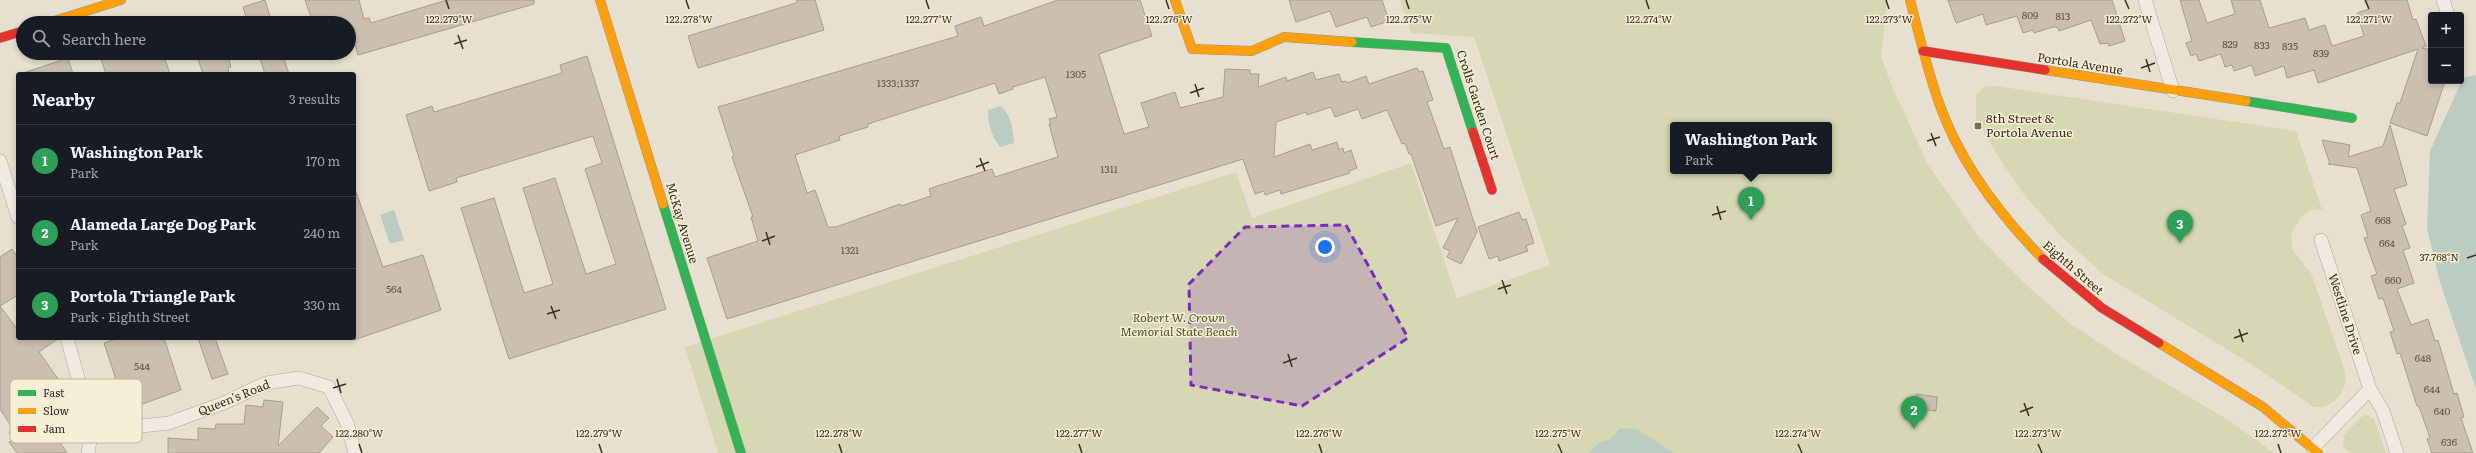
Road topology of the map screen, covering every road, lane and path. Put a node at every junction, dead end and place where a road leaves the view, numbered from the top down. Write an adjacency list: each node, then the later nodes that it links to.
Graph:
1 (121, 0): 8 (street)
2 (600, 0): 26 (street, McKay Avenue)
3 (1176, 0): 15 (street, Crolls Garden Court)
4 (1910, 0): 11 (street, Eighth Street)
5 (2145, 0): 12 (street)
6 (2443, 0): 7 (street)
7 (2447, 12)
8 (70, 16)
9 (16, 33): 10 (street)
10 (0, 38)
11 (1923, 51): 12 (street, Portola Avenue); 23 (street, Eighth Street)
12 (2173, 91): 13 (street, Portola Avenue)
13 (2352, 118)
14 (0, 161): 16 (street)
15 (1492, 190)
16 (16, 211)
17 (2321, 240): 20 (street, Westline Drive)
18 (68, 340): 19 (street)
19 (78, 379)
20 (2370, 389): 23 (street); 27 (street, Westline Drive)
21 (142, 427): 25 (street, Queen's Road)
22 (90, 443): 24 (street)
23 (2315, 450)
24 (88, 453)
25 (355, 453)
26 (741, 453)
27 (2397, 453)

